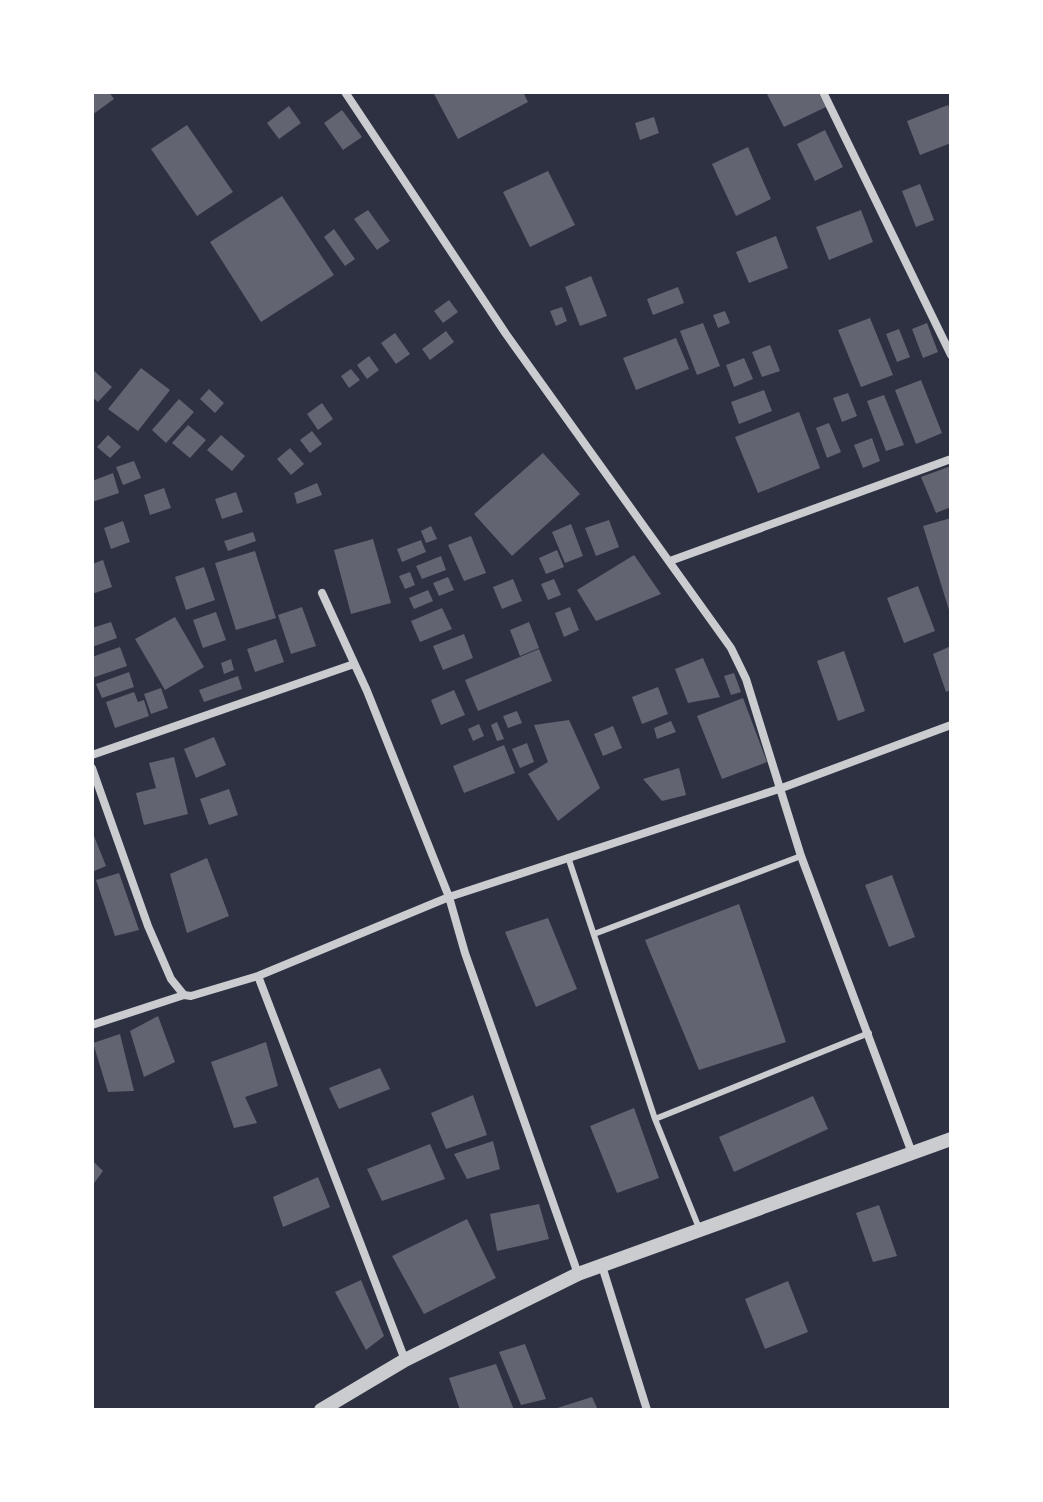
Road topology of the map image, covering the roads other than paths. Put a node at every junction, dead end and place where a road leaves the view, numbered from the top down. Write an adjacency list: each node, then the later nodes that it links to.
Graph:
1 (345, 92): 5 (street)
2 (823, 92): 3 (street)
3 (951, 355)
4 (951, 459): 5 (street)
5 (670, 561): 11 (street)
6 (322, 593): 7 (street)
7 (354, 664): 9 (street); 14 (street)
8 (951, 725): 11 (street)
9 (92, 755)
10 (92, 768): 17 (street)
11 (779, 789): 12 (street); 13 (street)
12 (801, 856): 15 (lane); 19 (street)
13 (568, 857): 14 (street); 15 (lane)
14 (449, 897): 16 (street); 25 (street)
15 (594, 934): 20 (lane)
16 (258, 976): 17 (street); 26 (street)
17 (184, 995): 18 (street)
18 (92, 1025)
19 (869, 1033): 20 (lane); 22 (street)
20 (655, 1119): 23 (lane)
21 (951, 1139): 22 (street)
22 (912, 1153): 23 (street)
23 (699, 1228): 24 (street)
24 (602, 1266): 25 (street); 28 (street)
25 (578, 1274): 26 (street)
26 (405, 1360): 27 (street)
27 (321, 1410)
28 (647, 1410)

